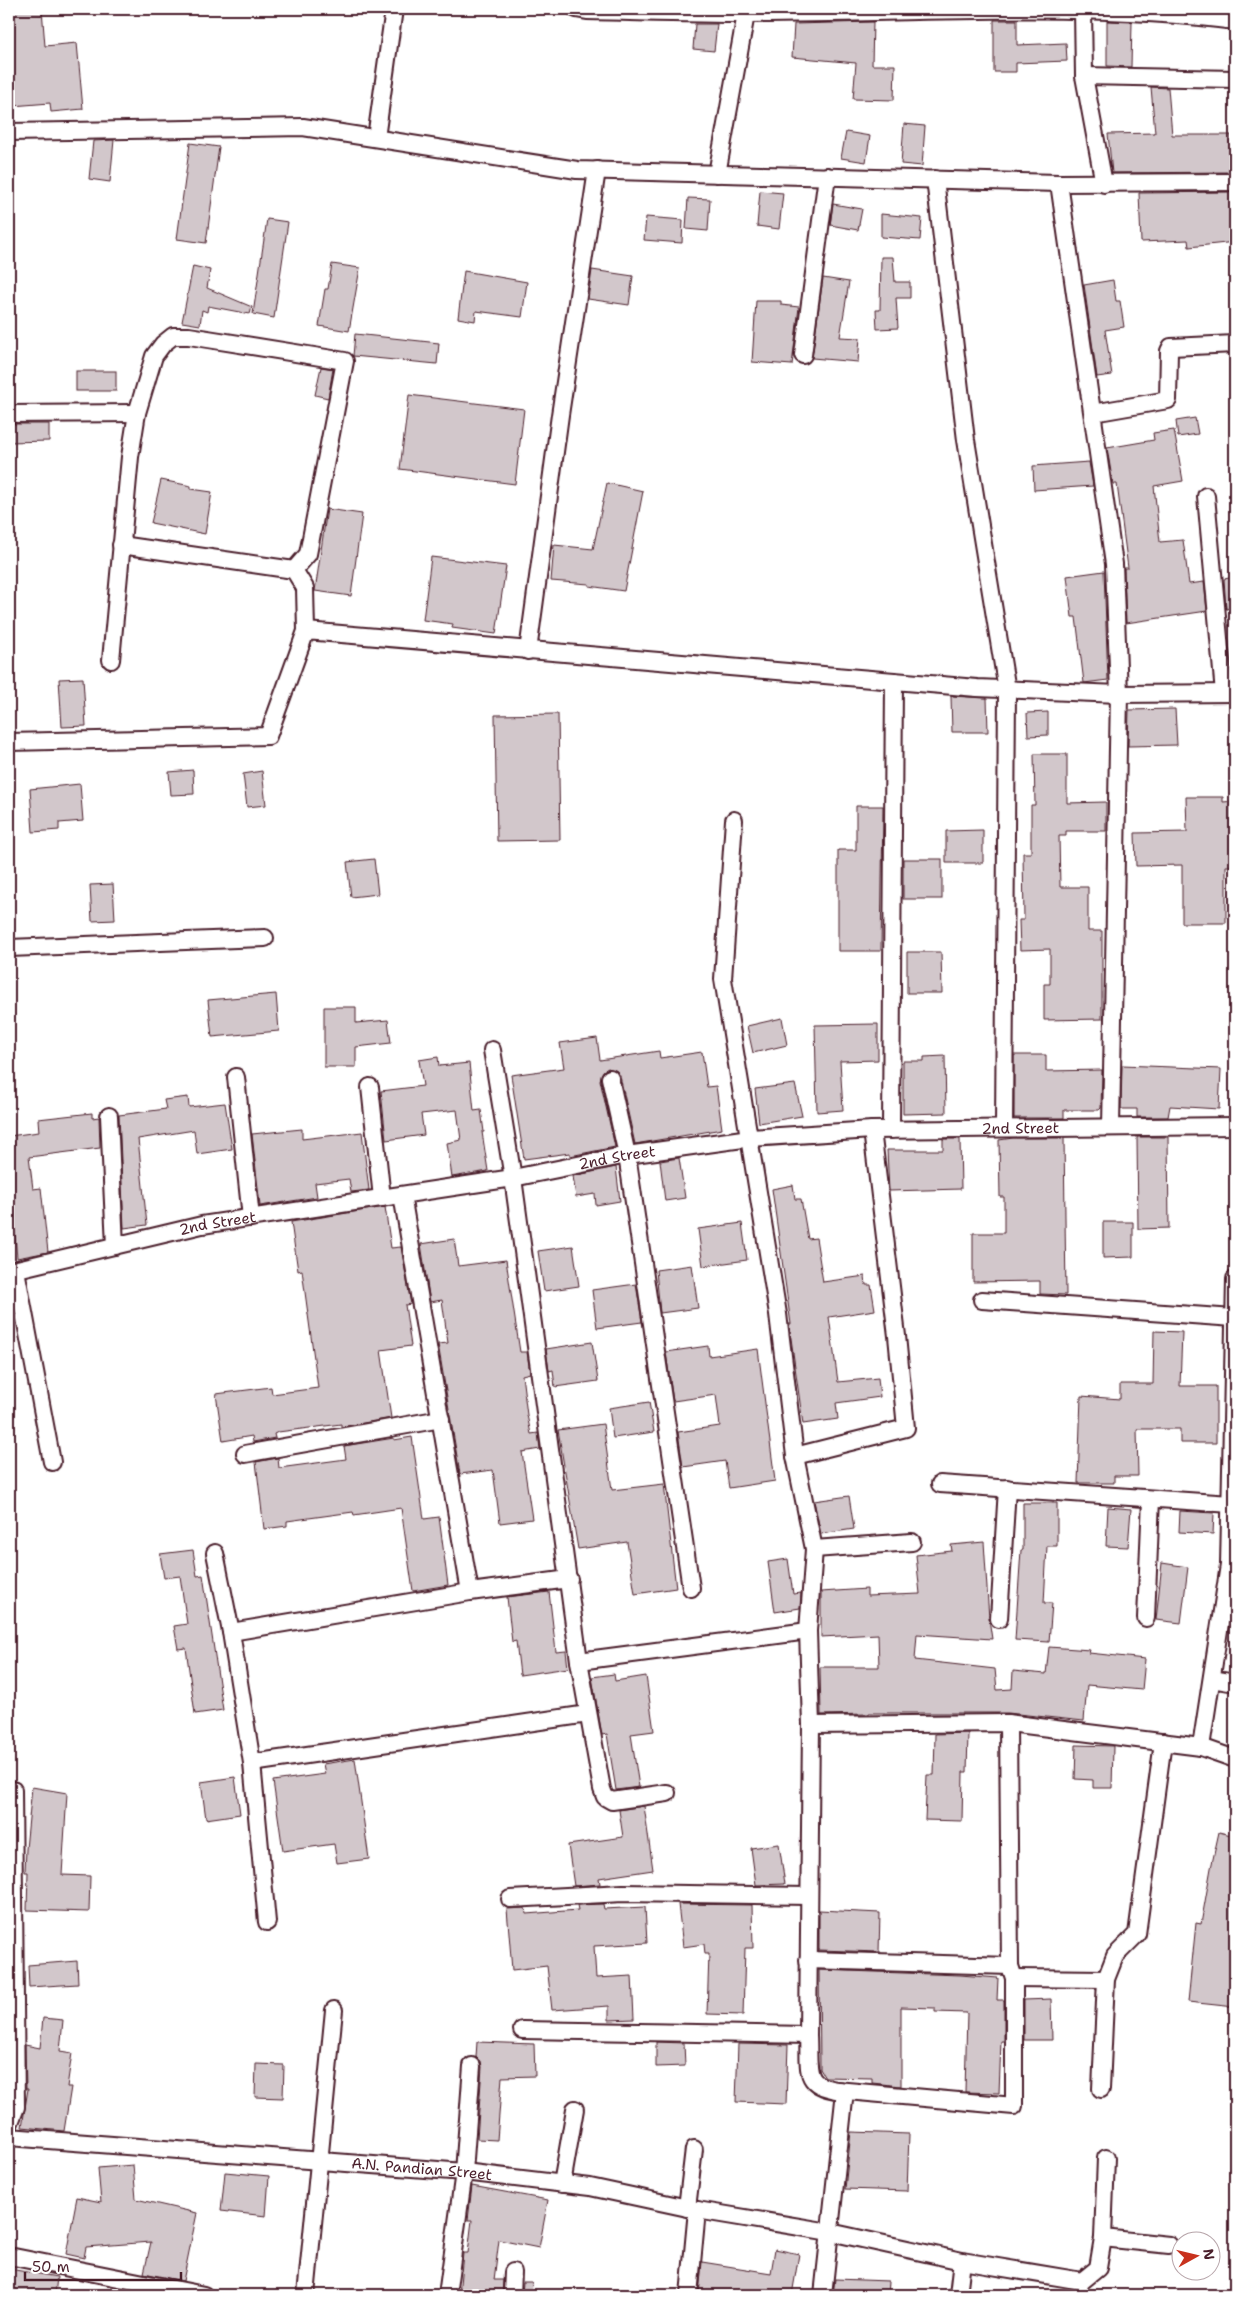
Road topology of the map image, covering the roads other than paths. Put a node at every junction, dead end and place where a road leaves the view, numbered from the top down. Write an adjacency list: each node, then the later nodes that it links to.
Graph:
1 (394, 9): 11 (street)
2 (576, 9): 6 (street)
3 (969, 9): 4 (street); 6 (street)
4 (1083, 10): 5 (street); 8 (street)
5 (1177, 11): 7 (street)
6 (746, 14): 13 (street)
7 (1235, 21)
8 (1084, 76): 9 (street); 18 (street)
9 (1235, 79)
10 (9, 132): 11 (street)
11 (376, 138): 12 (street)
12 (597, 170): 13 (street); 28 (street)
13 (717, 174): 14 (street)
14 (826, 176): 15 (street); 20 (street)
15 (935, 179): 17 (street); 31 (street)
16 (1235, 182): 18 (street)
17 (1059, 183): 18 (street); 22 (street)
18 (1104, 184)
19 (1235, 344): 22 (street)
20 (803, 355)
21 (137, 413): 23 (street); 25 (street); 26 (street)
22 (1093, 413): 33 (street)
23 (9, 414)
24 (1206, 496): 32 (street)
25 (122, 545): 26 (street); 29 (street)
26 (294, 570): 27 (street)
27 (306, 631): 28 (street); 34 (street)
28 (528, 651): 30 (street)
29 (111, 660)
30 (894, 681): 31 (street); 47 (street)
31 (1007, 690): 33 (street); 45 (street)
32 (1229, 693): 33 (street)
33 (1119, 694): 44 (street)
34 (9, 742)
35 (734, 820): 48 (street)
36 (265, 938): 37 (street)
37 (9, 948)
38 (492, 1050): 50 (street)
39 (236, 1078): 53 (street)
40 (610, 1078): 49 (street)
41 (370, 1087): 52 (street)
42 (109, 1116): 54 (street)
43 (1235, 1126): 44 (street, 2nd Street)
44 (1111, 1127): 45 (street, 2nd Street)
45 (1004, 1128): 47 (street, 2nd Street)
46 (872, 1130): 47 (street, 2nd Street); 48 (street, 2nd Street); 61 (street)
47 (891, 1130)
48 (750, 1138): 49 (street, 2nd Street); 61 (street)
49 (627, 1156): 50 (street, 2nd Street); 72 (street)
50 (513, 1178): 51 (street, 2nd Street); 71 (street)
51 (402, 1194): 52 (street, 2nd Street); 59 (street)
52 (382, 1198): 53 (street, 2nd Street)
53 (251, 1218): 54 (street, 2nd Street)
54 (115, 1246): 55 (street, 2nd Street)
55 (12, 1271): 62 (street)
56 (1235, 1279): 58 (street)
57 (982, 1300): 58 (street)
58 (1234, 1311): 66 (street)
59 (441, 1419): 60 (street); 73 (street)
60 (245, 1454)
61 (795, 1456): 68 (street)
62 (52, 1462)
63 (940, 1484): 64 (street)
64 (1007, 1488): 65 (street); 75 (street)
65 (1151, 1499): 66 (street); 74 (street)
66 (1231, 1504): 70 (street)
67 (912, 1542): 68 (street)
68 (814, 1549): 76 (street)
69 (215, 1553): 77 (street)
70 (1232, 1565): 79 (street)
71 (568, 1579): 73 (street); 78 (street)
72 (691, 1588)
73 (470, 1592): 77 (street)
74 (1146, 1618)
75 (1000, 1619)
76 (808, 1631): 78 (street); 83 (street)
77 (231, 1632): 87 (street)
78 (579, 1661): 81 (street)
79 (1212, 1679): 80 (street); 85 (street)
80 (1235, 1683)
81 (588, 1714): 87 (street); 89 (street)
82 (1008, 1723): 83 (street); 84 (street); 94 (street)
83 (811, 1724): 90 (street)
84 (1164, 1742): 85 (street); 95 (street)
85 (1201, 1747): 86 (street)
86 (1235, 1759)
87 (252, 1763): 92 (street)
88 (13, 1790): 102 (street)
89 (666, 1793)
90 (809, 1896): 91 (street); 93 (street)
91 (510, 1899)
92 (267, 1922)
93 (808, 1960): 94 (street); 98 (street)
94 (1012, 1972): 95 (street); 101 (street)
95 (1106, 1979): 100 (street)
96 (334, 2010): 108 (street)
97 (522, 2030): 98 (street)
98 (808, 2035): 101 (street)
99 (472, 2066): 109 (street)
100 (1100, 2089)
101 (835, 2090): 112 (street)
102 (13, 2106): 104 (street)
103 (575, 2109): 110 (street)
104 (9, 2125)
105 (9, 2137): 108 (street, A.N. Pandian Street)
106 (694, 2149): 111 (street)
107 (1106, 2158): 113 (street)
108 (319, 2160): 109 (street, A.N. Pandian Street); 119 (street)
109 (464, 2172): 110 (street, A.N. Pandian Street); 120 (street)
110 (562, 2184): 111 (street, A.N. Pandian Street)
111 (692, 2209): 112 (street, A.N. Pandian Street); 122 (street)
112 (830, 2232): 116 (street, A.N. Pandian Street); 123 (street)
113 (1103, 2238): 114 (street); 116 (street, A.N. Pandian Street)
114 (1169, 2245)
115 (9, 2256): 118 (street)
116 (962, 2260): 124 (street)
117 (513, 2272): 121 (street)
118 (204, 2295)
119 (306, 2295)
120 (447, 2295)
121 (512, 2295)
122 (689, 2295)
123 (823, 2295)
124 (958, 2295)

